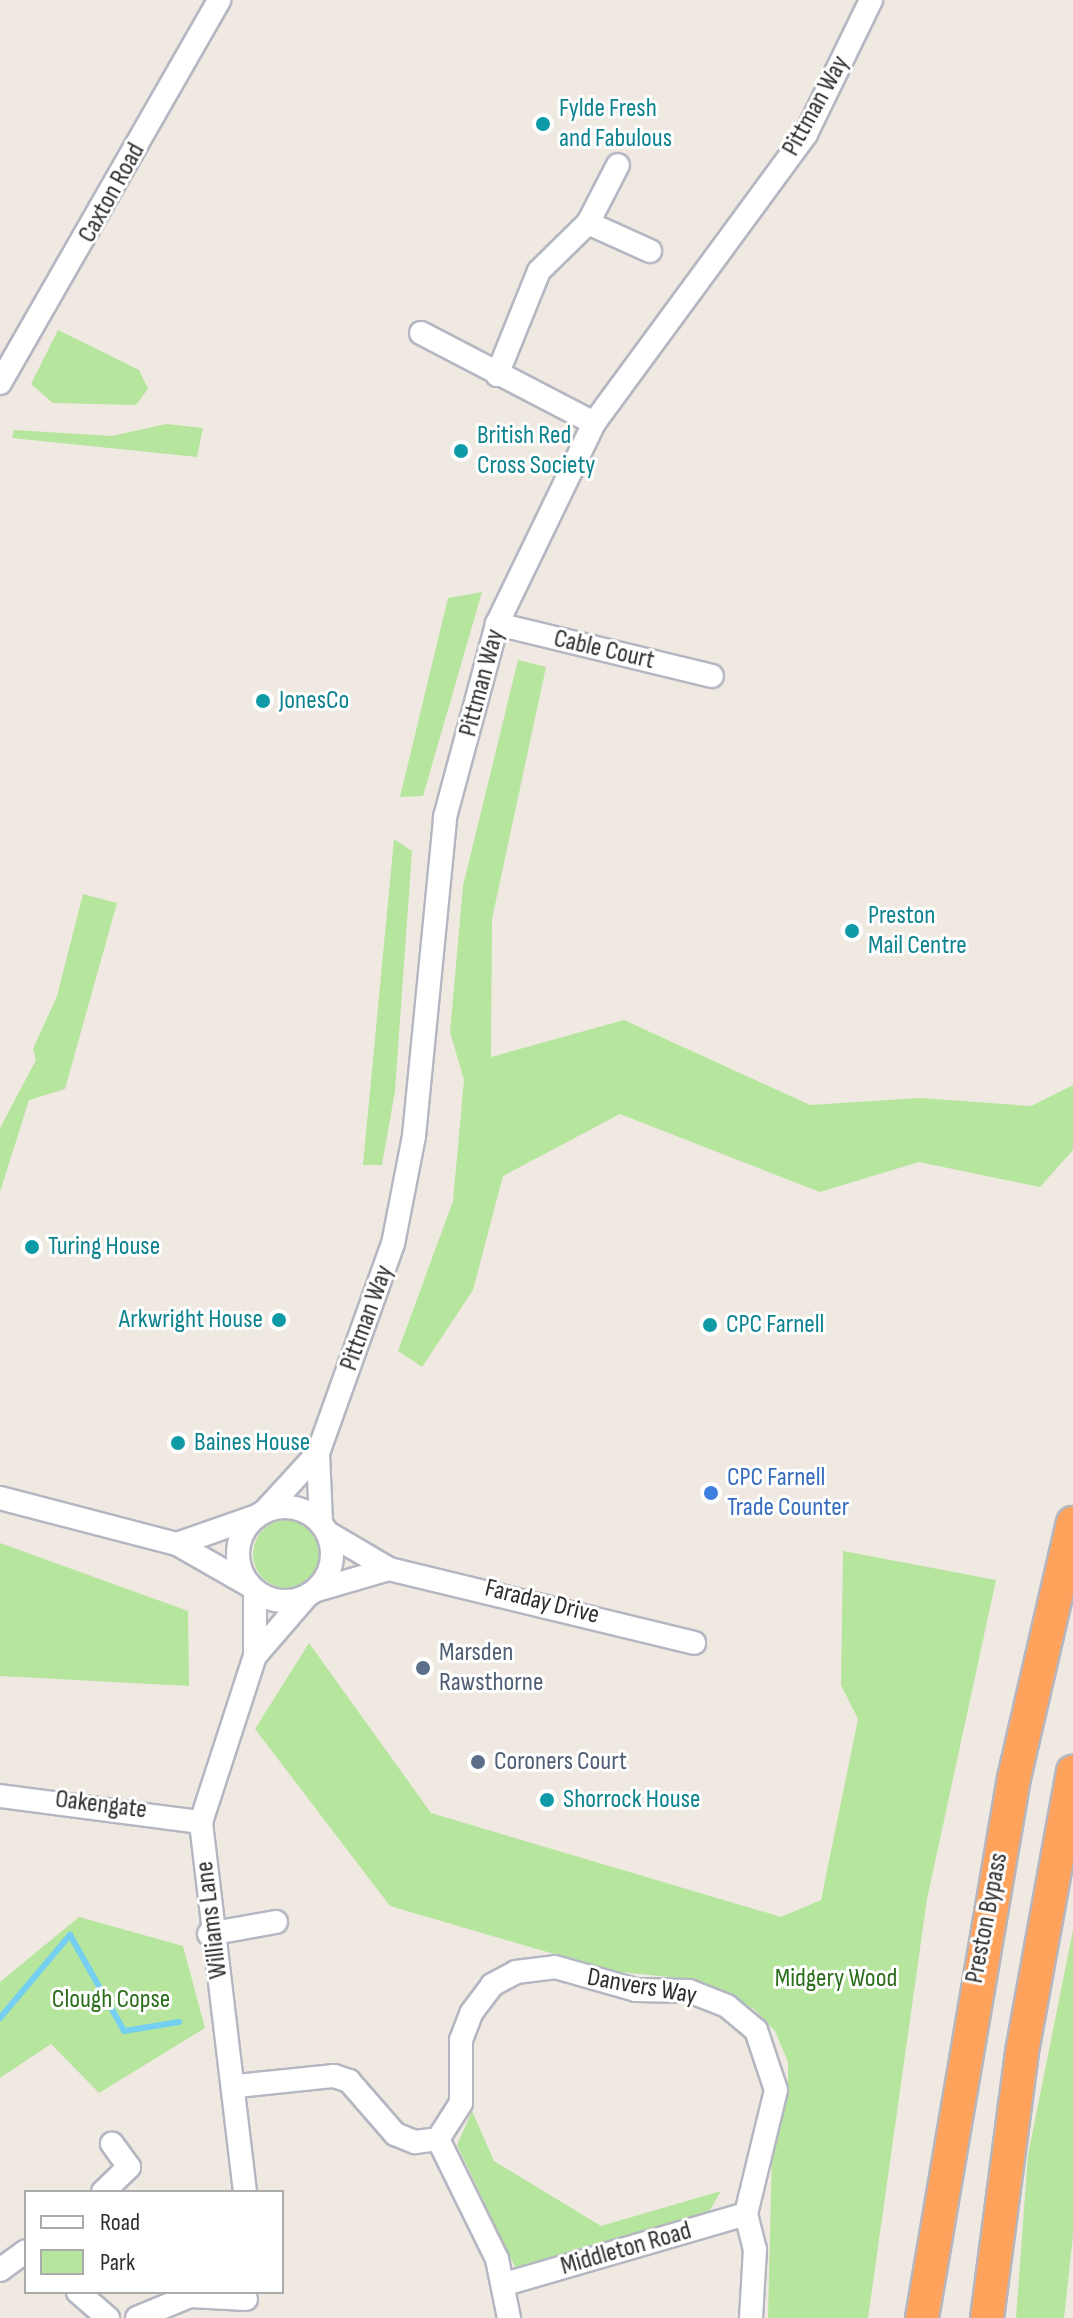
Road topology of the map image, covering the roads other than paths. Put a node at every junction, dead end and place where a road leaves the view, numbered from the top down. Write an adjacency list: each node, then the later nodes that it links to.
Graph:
1 (219, 0): 8 (street, Caxton Road)
2 (871, 0): 9 (street, Pittman Way)
3 (618, 165): 4 (street)
4 (588, 223): 5 (street); 7 (street)
5 (650, 251)
6 (421, 333): 7 (street)
7 (497, 375): 9 (street)
8 (0, 383)
9 (594, 423): 10 (street, Pittman Way)
10 (497, 624): 11 (street, Cable Court); 12 (street, Pittman Way)
11 (712, 676)
12 (318, 1453): 14 (street, Pittman Way); 16 (street, Pittman Way)
13 (0, 1498): 17 (street)
14 (260, 1514): 16 (street); 17 (street, Pittman Way); 19 (street)
15 (1073, 1523): 43 (highway, Preston Bypass)
16 (324, 1528): 18 (street, Faraday Drive); 20 (street)
17 (177, 1544): 19 (street)
18 (389, 1569): 20 (street, Faraday Drive); 21 (street, Faraday Drive)
19 (252, 1588): 20 (street); 22 (street, Williams Lane)
20 (311, 1594): 22 (street, Williams Lane)
21 (694, 1643)
22 (255, 1656): 25 (street, Williams Lane)
23 (1073, 1772): 44 (highway)
24 (0, 1796): 25 (street, Oakengate)
25 (201, 1822): 27 (street, Williams Lane)
26 (276, 1922): 27 (street)
27 (209, 1934): 28 (street, Williams Lane)
28 (237, 2086): 29 (street); 32 (street, Williams Lane)
29 (438, 2139): 33 (street, Danvers Way); 36 (street)
30 (112, 2144): 31 (street)
31 (105, 2190)
32 (245, 2190)
33 (746, 2214): 36 (street, Middleton Road); 42 (street, Danvers Way)
34 (24, 2252): 35 (street)
35 (0, 2270)
36 (505, 2284): 41 (street)
37 (80, 2294): 39 (street)
38 (245, 2303): 40 (street)
39 (108, 2318)
40 (137, 2318)
41 (509, 2318)
42 (751, 2318)
43 (922, 2318)
44 (987, 2318)

